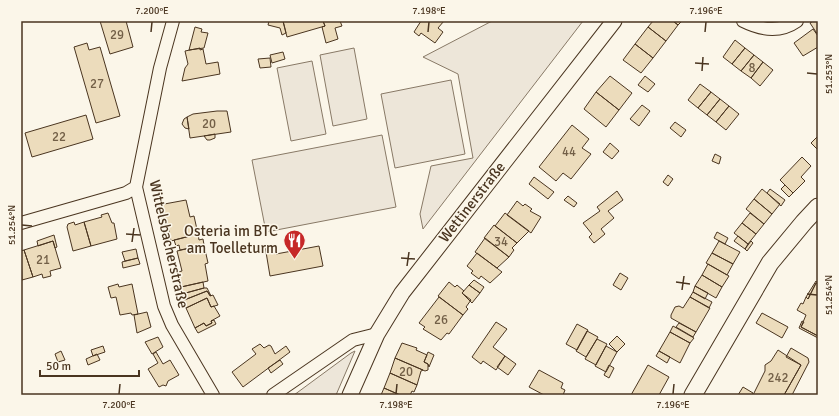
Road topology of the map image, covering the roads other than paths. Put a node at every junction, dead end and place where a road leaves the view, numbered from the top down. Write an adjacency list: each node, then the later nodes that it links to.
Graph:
1 (173, 21): 5 (street, Wittelsbacherstraße)
2 (614, 21): 8 (street, Wettinerstraße)
3 (743, 21): 4 (street)
4 (797, 21)
5 (136, 187): 7 (street); 9 (street, Wittelsbacherstraße)
6 (818, 207): 12 (main road)
7 (21, 223)
8 (377, 334): 10 (street); 11 (street, Wettinerstraße)
9 (213, 395)
10 (273, 395)
11 (350, 395)
12 (693, 395)

